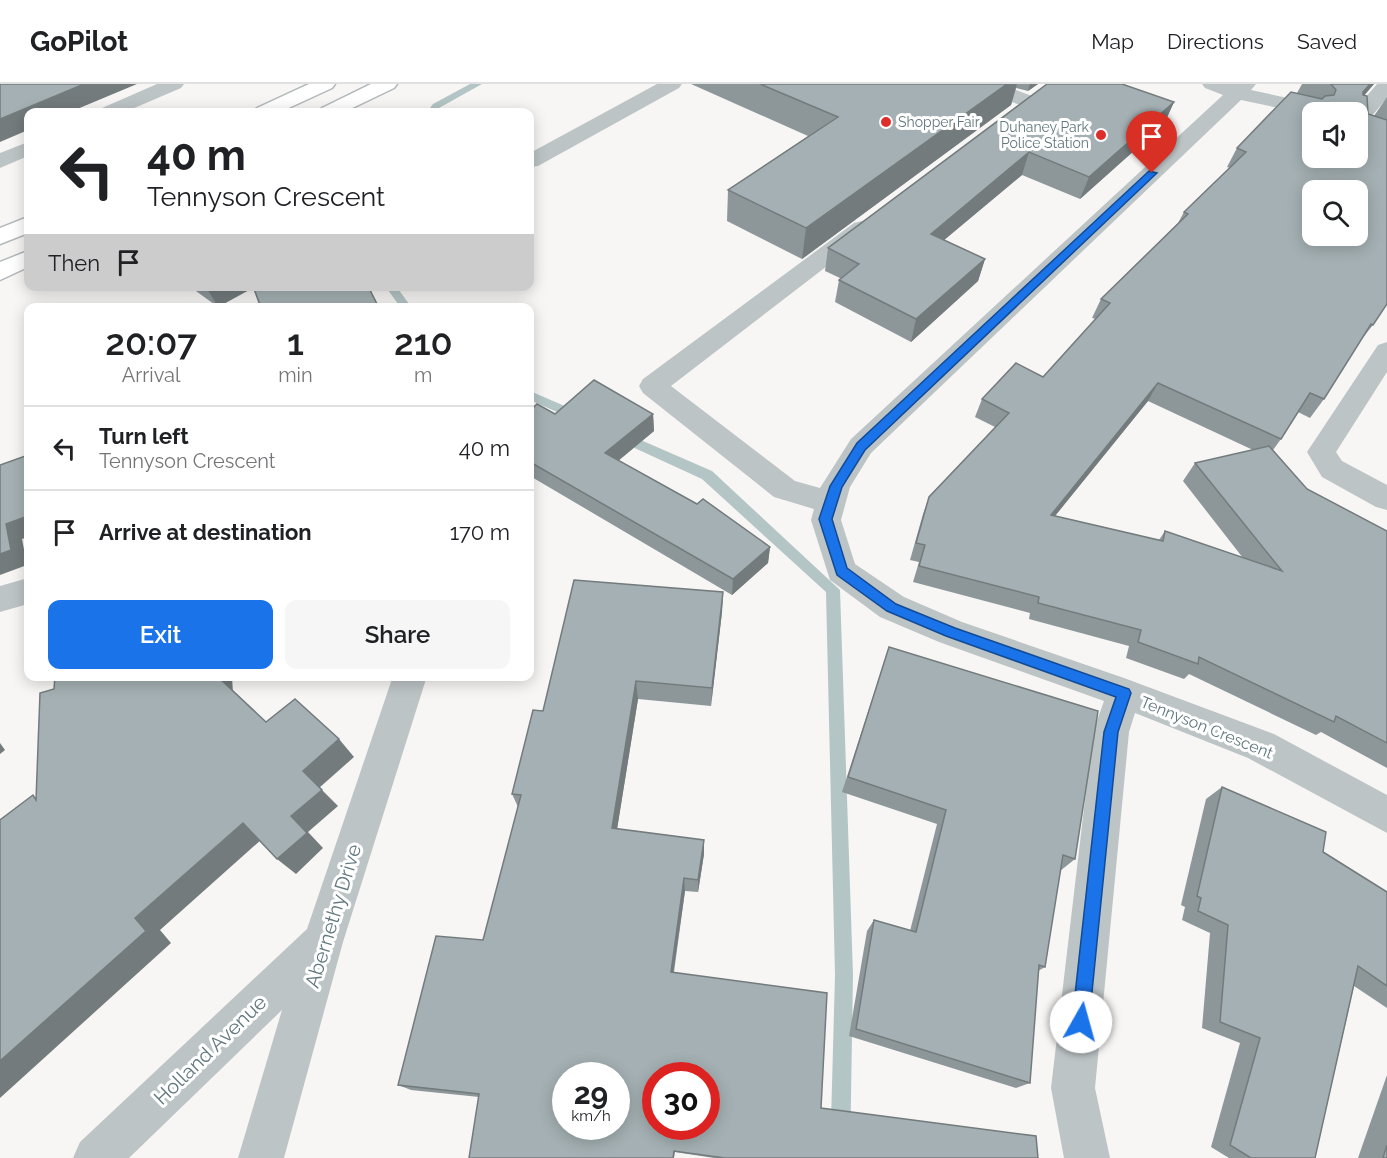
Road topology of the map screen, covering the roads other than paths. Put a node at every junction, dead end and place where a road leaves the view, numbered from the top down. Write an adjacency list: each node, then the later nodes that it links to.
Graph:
1 (174, 84): 9 (street)
2 (325, 84): 10 (highway)
3 (387, 84): 11 (highway)
4 (672, 84): 15 (street)
5 (982, 84): 12 (street)
6 (1387, 85): 13 (street)
7 (1238, 86): 8 (street); 24 (street, Tennyson Crescent)
8 (1302, 106)
9 (119, 108)
10 (273, 108)
11 (337, 108)
12 (1011, 117)
13 (1368, 118)
14 (24, 150): 16 (street)
15 (534, 159)
16 (0, 161)
17 (879, 216): 24 (street)
18 (24, 226): 19 (highway)
19 (0, 237)
20 (24, 260): 21 (highway)
21 (0, 272)
22 (1387, 351): 23 (street)
23 (1387, 499)
24 (831, 503): 28 (street, Tennyson Crescent)
25 (24, 592): 26 (street)
26 (0, 599)
27 (408, 681): 30 (street, Abernethy Drive)
28 (1124, 693): 29 (street, Tennyson Crescent); 33 (street)
29 (1387, 815)
30 (323, 942): 31 (street, Holland Avenue); 32 (street, Abernethy Drive)
31 (96, 1158)
32 (261, 1158)
33 (1087, 1158)

